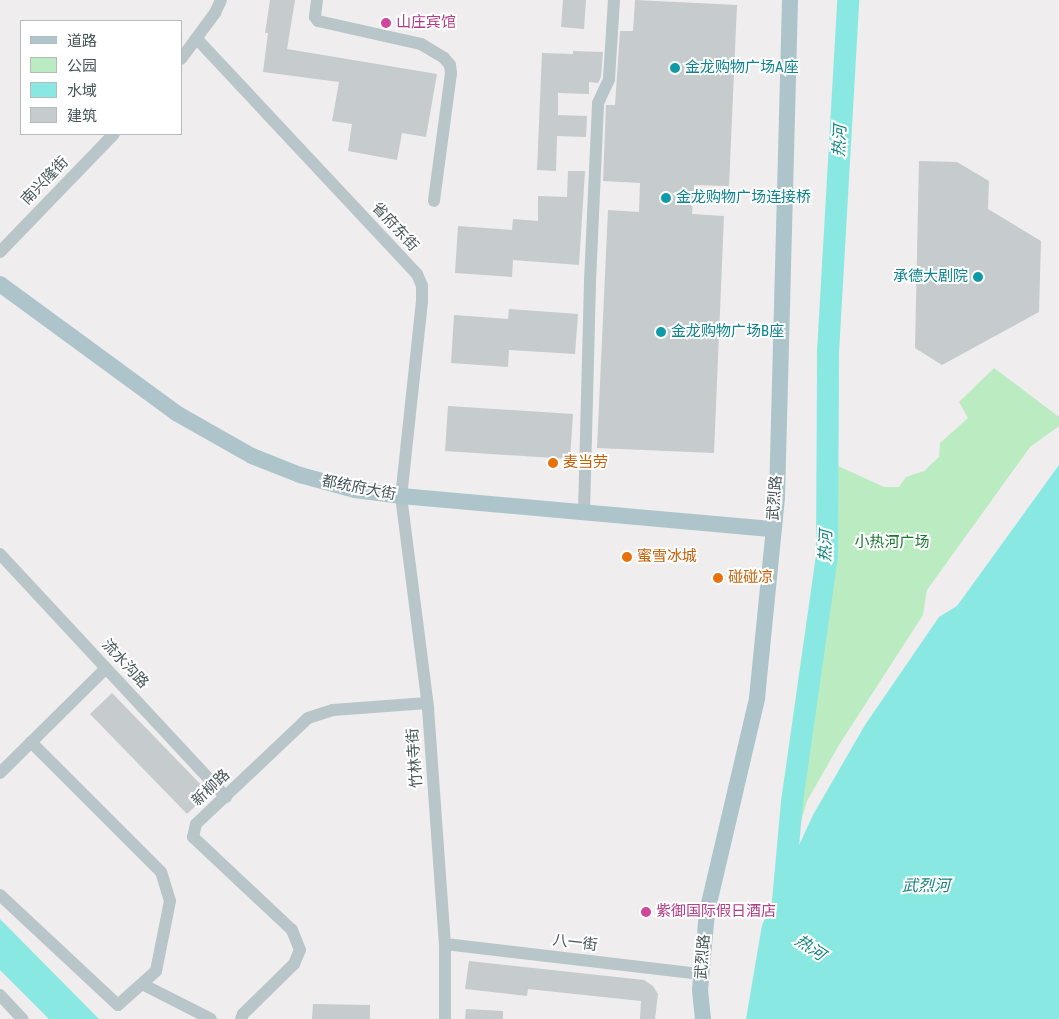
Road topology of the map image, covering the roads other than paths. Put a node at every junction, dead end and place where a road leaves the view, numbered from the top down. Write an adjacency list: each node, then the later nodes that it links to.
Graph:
1 (221, 0): 5 (street)
2 (318, 0): 8 (street)
3 (614, 0): 12 (street)
4 (790, 0): 13 (main road, 武烈路)
5 (196, 39): 6 (street); 11 (street, 省府东街)
6 (182, 58)
7 (113, 135): 9 (street, 南兴隆街)
8 (434, 201)
9 (0, 252)
10 (0, 284): 11 (main road, 都统府大街)
11 (401, 496): 12 (main road, 都统府大街); 16 (street, 竹林寺街)
12 (584, 512): 13 (main road, 都统府大街)
13 (774, 529): 22 (main road, 武烈路)
14 (0, 554): 15 (street, 流水沟路)
15 (106, 668): 17 (street); 19 (street, 流水沟路)
16 (427, 703): 19 (street, 新柳路); 21 (street, 竹林寺街)
17 (31, 742): 18 (street); 23 (street)
18 (0, 773)
19 (226, 797): 28 (street, 新柳路)
20 (0, 895): 23 (street)
21 (445, 944): 22 (street, 八一街); 29 (street, 竹林寺街)
22 (701, 974): 24 (main road, 武烈路)
23 (142, 984): 27 (street)
24 (700, 990): 30 (main road, 武烈路); 31 (main road, 武烈路)
25 (0, 995): 26 (street)
26 (22, 1019)
27 (211, 1019)
28 (241, 1019)
29 (446, 1019)
30 (693, 1019)
31 (703, 1019)

